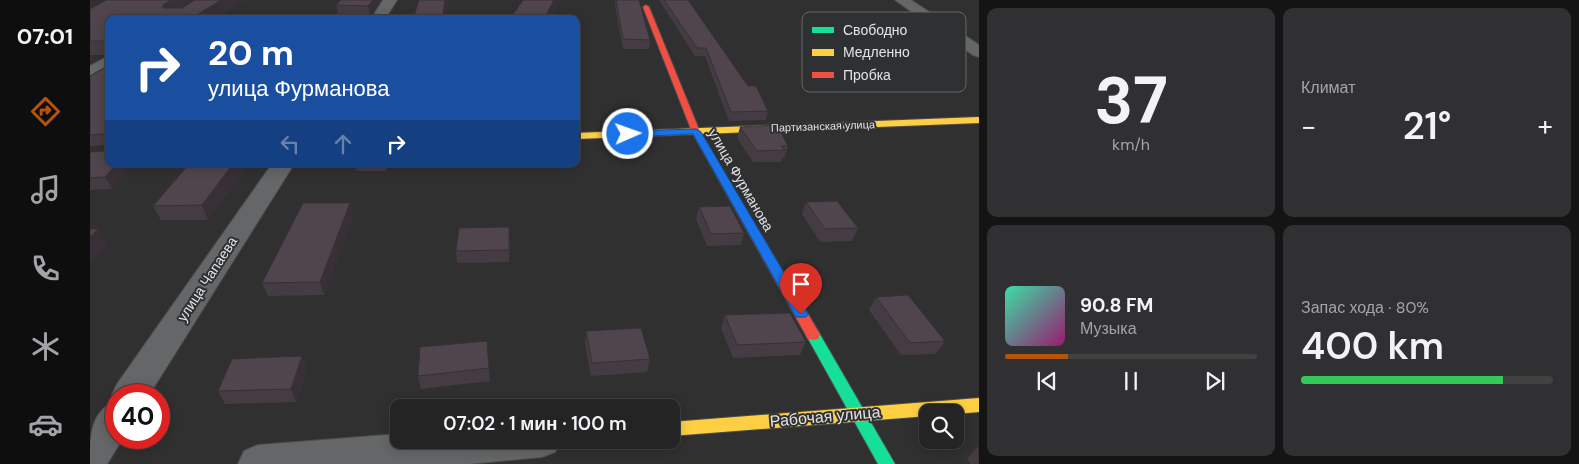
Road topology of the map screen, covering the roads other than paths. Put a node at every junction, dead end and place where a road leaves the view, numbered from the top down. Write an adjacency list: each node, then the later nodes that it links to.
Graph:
1 (390, 0): 5 (street)
2 (902, 0): 4 (street)
3 (646, 7): 11 (street, улица Фурманова)
4 (920, 12)
5 (381, 15)
6 (966, 43): 7 (street)
7 (979, 52)
8 (105, 64): 9 (street)
9 (90, 73)
10 (979, 120): 11 (street, Партизанская улица)
11 (696, 132): 12 (street, Партизанская улица); 16 (street, улица Фурманова)
12 (580, 136)
13 (281, 167): 14 (street, улица Чапаева)
14 (137, 384)
15 (979, 405): 16 (street, Рабочая улица)
16 (858, 413): 17 (street, Рабочая улица); 22 (street, улица Фурманова)
17 (680, 428)
18 (105, 433): 20 (street)
19 (436, 449): 21 (street)
20 (90, 456)
21 (258, 464)
22 (887, 464)

